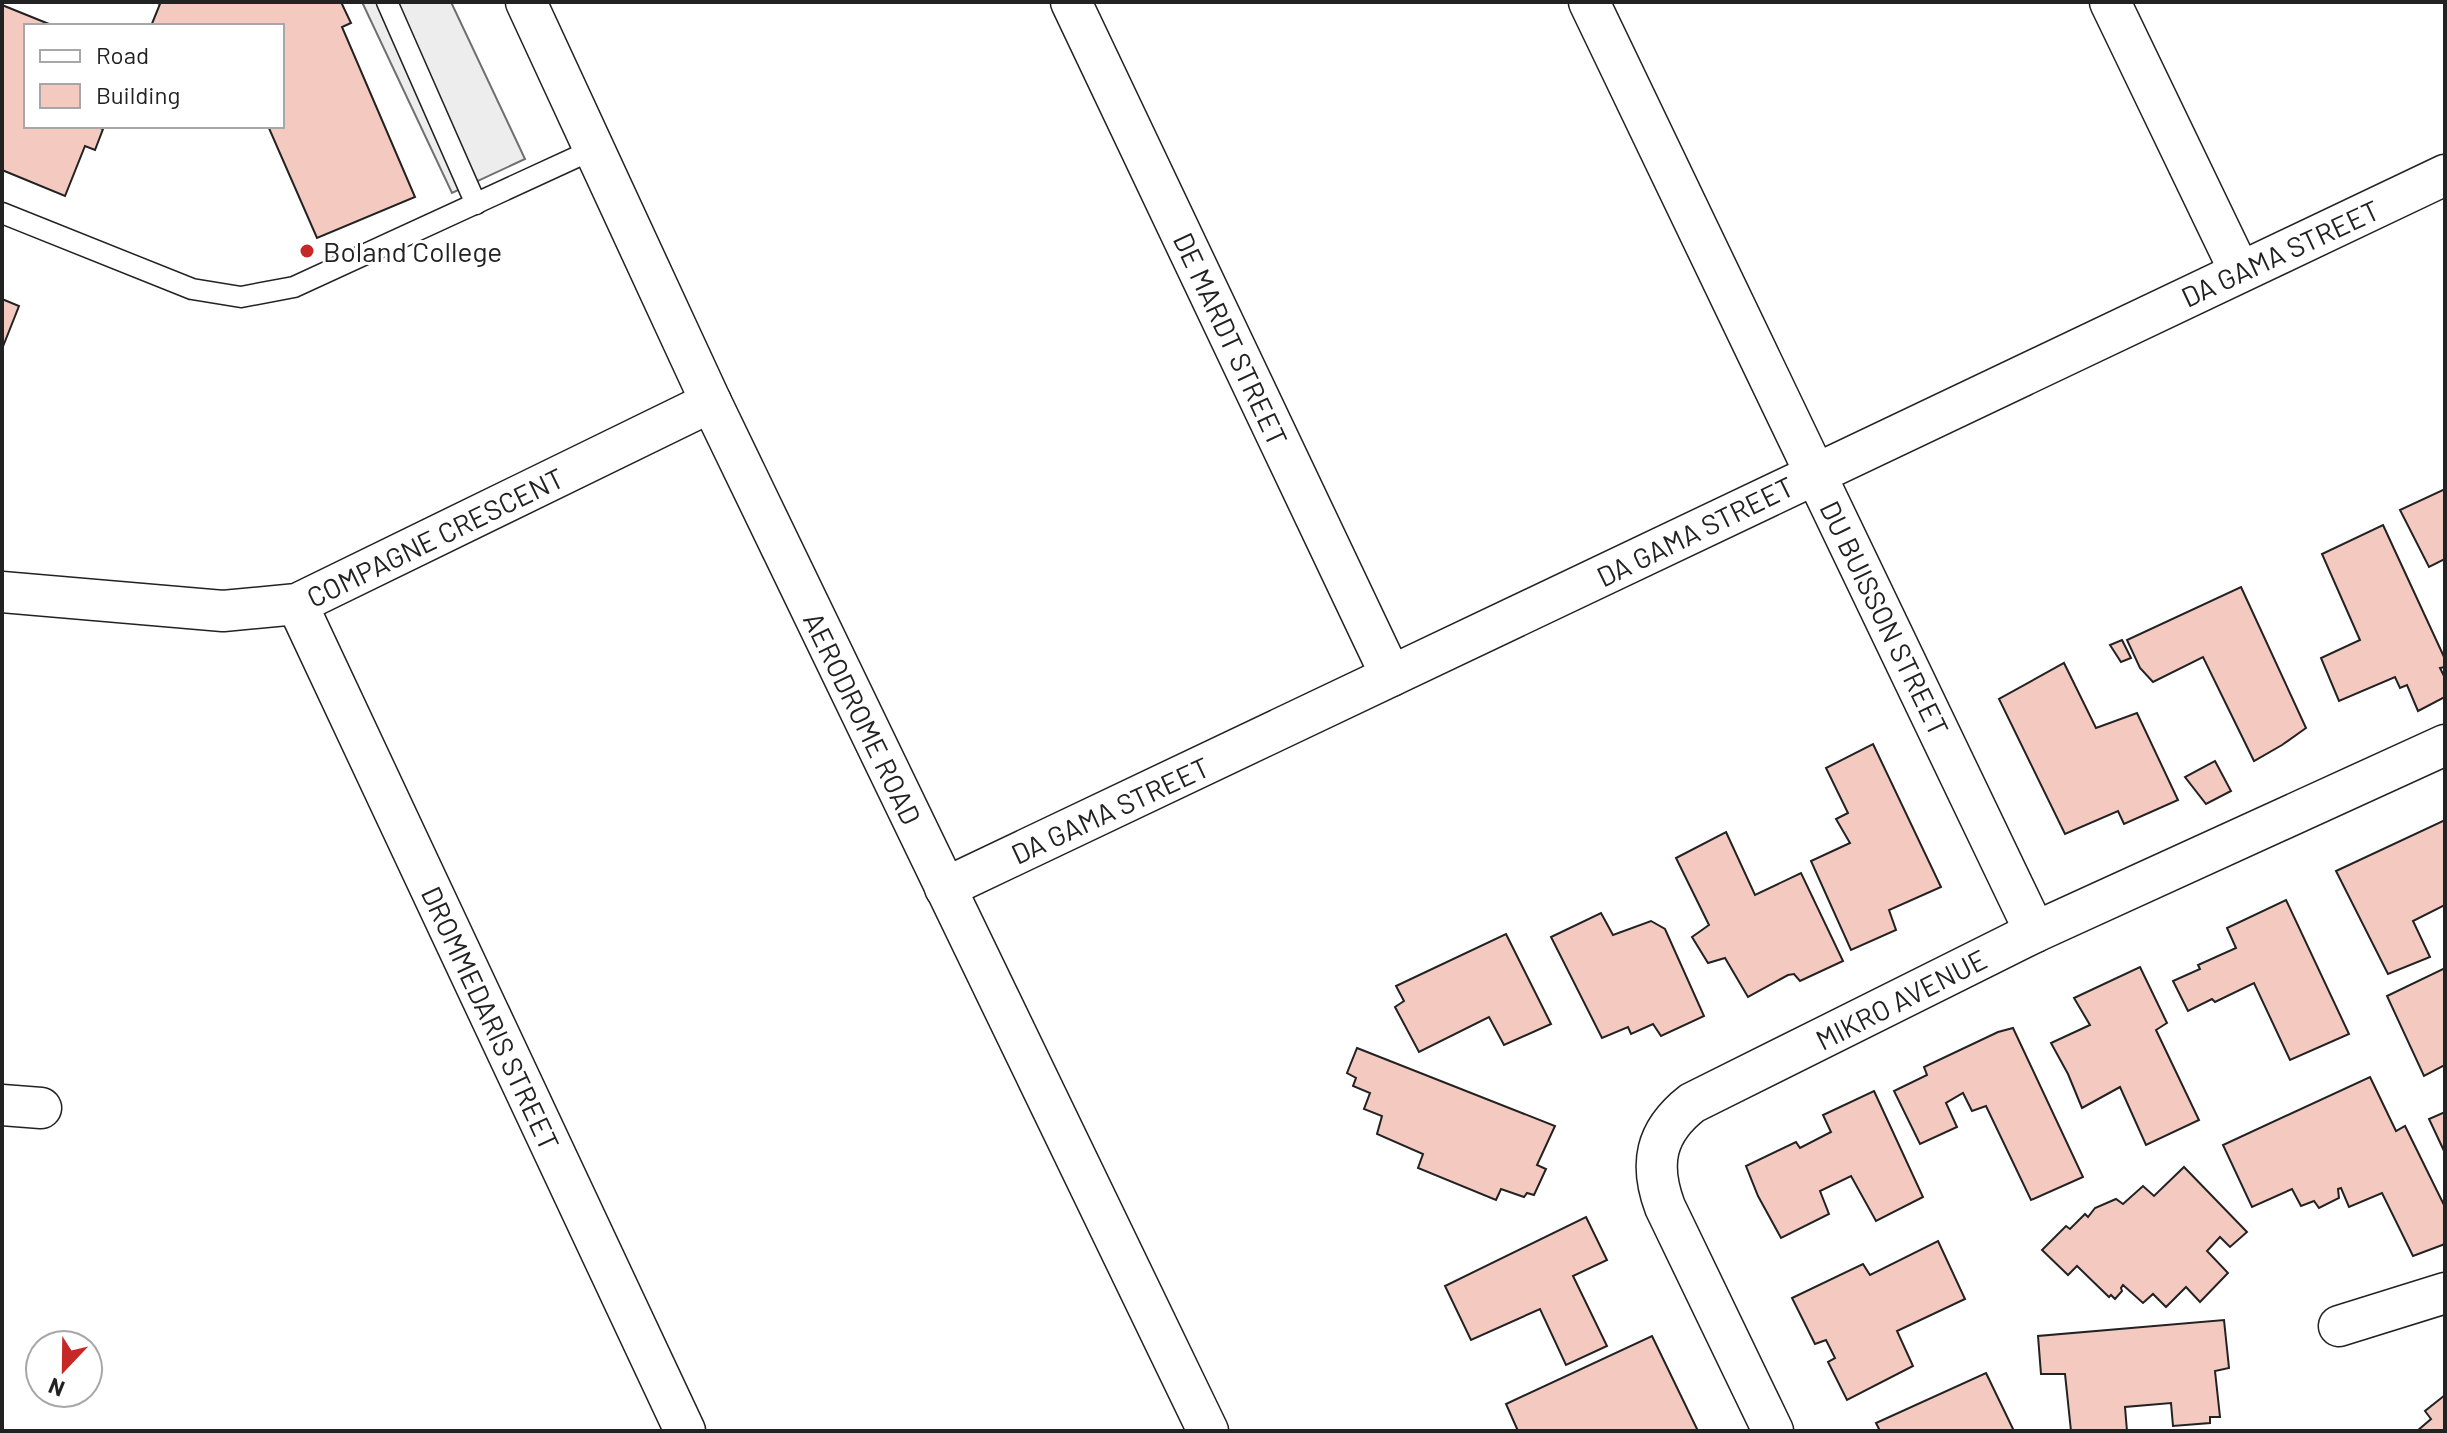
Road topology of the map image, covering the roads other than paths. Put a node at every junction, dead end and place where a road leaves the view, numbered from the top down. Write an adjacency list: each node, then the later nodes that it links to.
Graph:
1 (387, 2): 8 (lane)
2 (526, 2): 6 (street, AERODROME ROAD)
3 (1071, 2): 15 (street, DE MARDT STREET)
4 (1589, 2): 12 (street, DU BUISSON STREET)
5 (2110, 2): 10 (street)
6 (594, 149): 8 (lane); 11 (street, AERODROME ROAD)
7 (2445, 175): 10 (street, DA GAMA STREET)
8 (476, 204): 9 (lane)
9 (2, 213)
10 (2240, 272): 12 (street, DA GAMA STREET)
11 (711, 402): 14 (street, COMPAGNE CRESCENT); 17 (street, AERODROME ROAD)
12 (1816, 474): 15 (street, DA GAMA STREET); 18 (street, DU BUISSON STREET)
13 (2, 592): 14 (street, COMPAGNE CRESCENT)
14 (297, 604): 21 (street, DROMMEDARIS STREET)
15 (1391, 676): 17 (street, DA GAMA STREET)
16 (2445, 745): 18 (street, MIKRO AVENUE)
17 (945, 888): 22 (street, AERODROME ROAD)
18 (2035, 932): 23 (street, MIKRO AVENUE)
19 (2445, 1293): 20 (street)
20 (2339, 1326)
21 (685, 1431)
22 (1208, 1431)
23 (1773, 1431)

